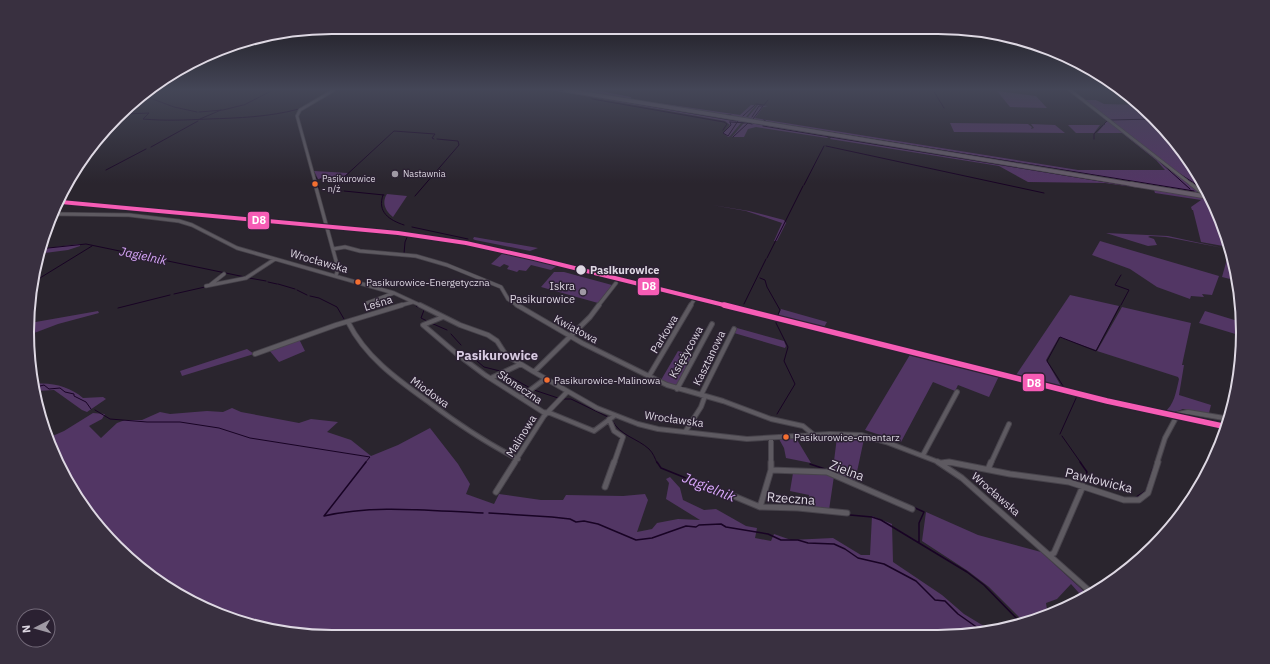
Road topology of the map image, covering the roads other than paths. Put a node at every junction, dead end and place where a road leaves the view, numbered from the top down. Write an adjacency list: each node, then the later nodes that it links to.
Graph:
1 (299, 121): 9 (street)
2 (752, 121): 6 (highway)
3 (757, 121): 7 (highway)
4 (1109, 121): 5 (street, bridge)
5 (1201, 192)
6 (1203, 196)
7 (1203, 196)
8 (59, 214): 10 (street, Wrocławska)
9 (333, 249): 12 (street); 22 (street, Kwiatowa)
10 (275, 259): 11 (street); 12 (street, Wrocławska)
11 (224, 274)
12 (336, 276): 14 (street, Wrocławska)
13 (616, 283): 22 (street)
14 (394, 293): 16 (street, Wrocławska); 17 (street)
15 (694, 300): 26 (street, Parkowa)
16 (413, 302): 18 (street, Wrocławska); 19 (street, Leśna)
17 (367, 303)
18 (443, 316): 24 (street, Wrocławska); 27 (street, Słoneczna)
19 (348, 322): 23 (street, Leśna); 43 (street, Miodowa)
20 (712, 324): 29 (street, Księżycowa)
21 (734, 329): 32 (street, Kasztanowa)
22 (571, 336): 25 (street); 26 (street, Kwiatowa)
23 (254, 354)
24 (521, 364): 25 (street, Wrocławska); 27 (street)
25 (534, 372): 28 (street, Wrocławska)
26 (649, 376): 29 (street, Kwiatowa)
27 (492, 378): 33 (street, Słoneczna)
28 (545, 379): 30 (street, Wrocławska); 33 (street)
29 (676, 389): 32 (street, Kwiatowa)
30 (567, 392): 34 (street, Malinowa); 35 (street, Wrocławska)
31 (957, 392): 42 (street)
32 (703, 396): 39 (street, Kasztanowa); 40 (street, Kwiatowa)
33 (522, 397): 34 (street, Słoneczna)
34 (547, 413): 37 (street, Słoneczna); 43 (street, Malinowa)
35 (614, 416): 37 (street, Słoneczna); 39 (street, Wrocławska)
36 (1223, 418): 47 (street, Pawłowicka)
37 (609, 419): 48 (street)
38 (1009, 424): 46 (street)
39 (685, 432): 41 (street, Wrocławska)
40 (814, 434): 41 (street, Wrocławska); 42 (street, Wrocławska)
41 (771, 438): 45 (street)
42 (923, 455): 44 (street, Wrocławska)
43 (518, 459): 49 (street, Malinowa)
44 (941, 463): 46 (street, Pawłowicka); 54 (street, Wrocławska)
45 (771, 470): 51 (street); 52 (street, Zielna)
46 (990, 470): 47 (street, Pawłowicka)
47 (1083, 486): 54 (street)
48 (605, 488)
49 (496, 492)
50 (736, 497): 51 (street, Rzeczna)
51 (760, 507): 53 (street, Rzeczna)
52 (912, 509)
53 (847, 513)
54 (1050, 555): 55 (street, Wrocławska)
55 (1088, 589)

